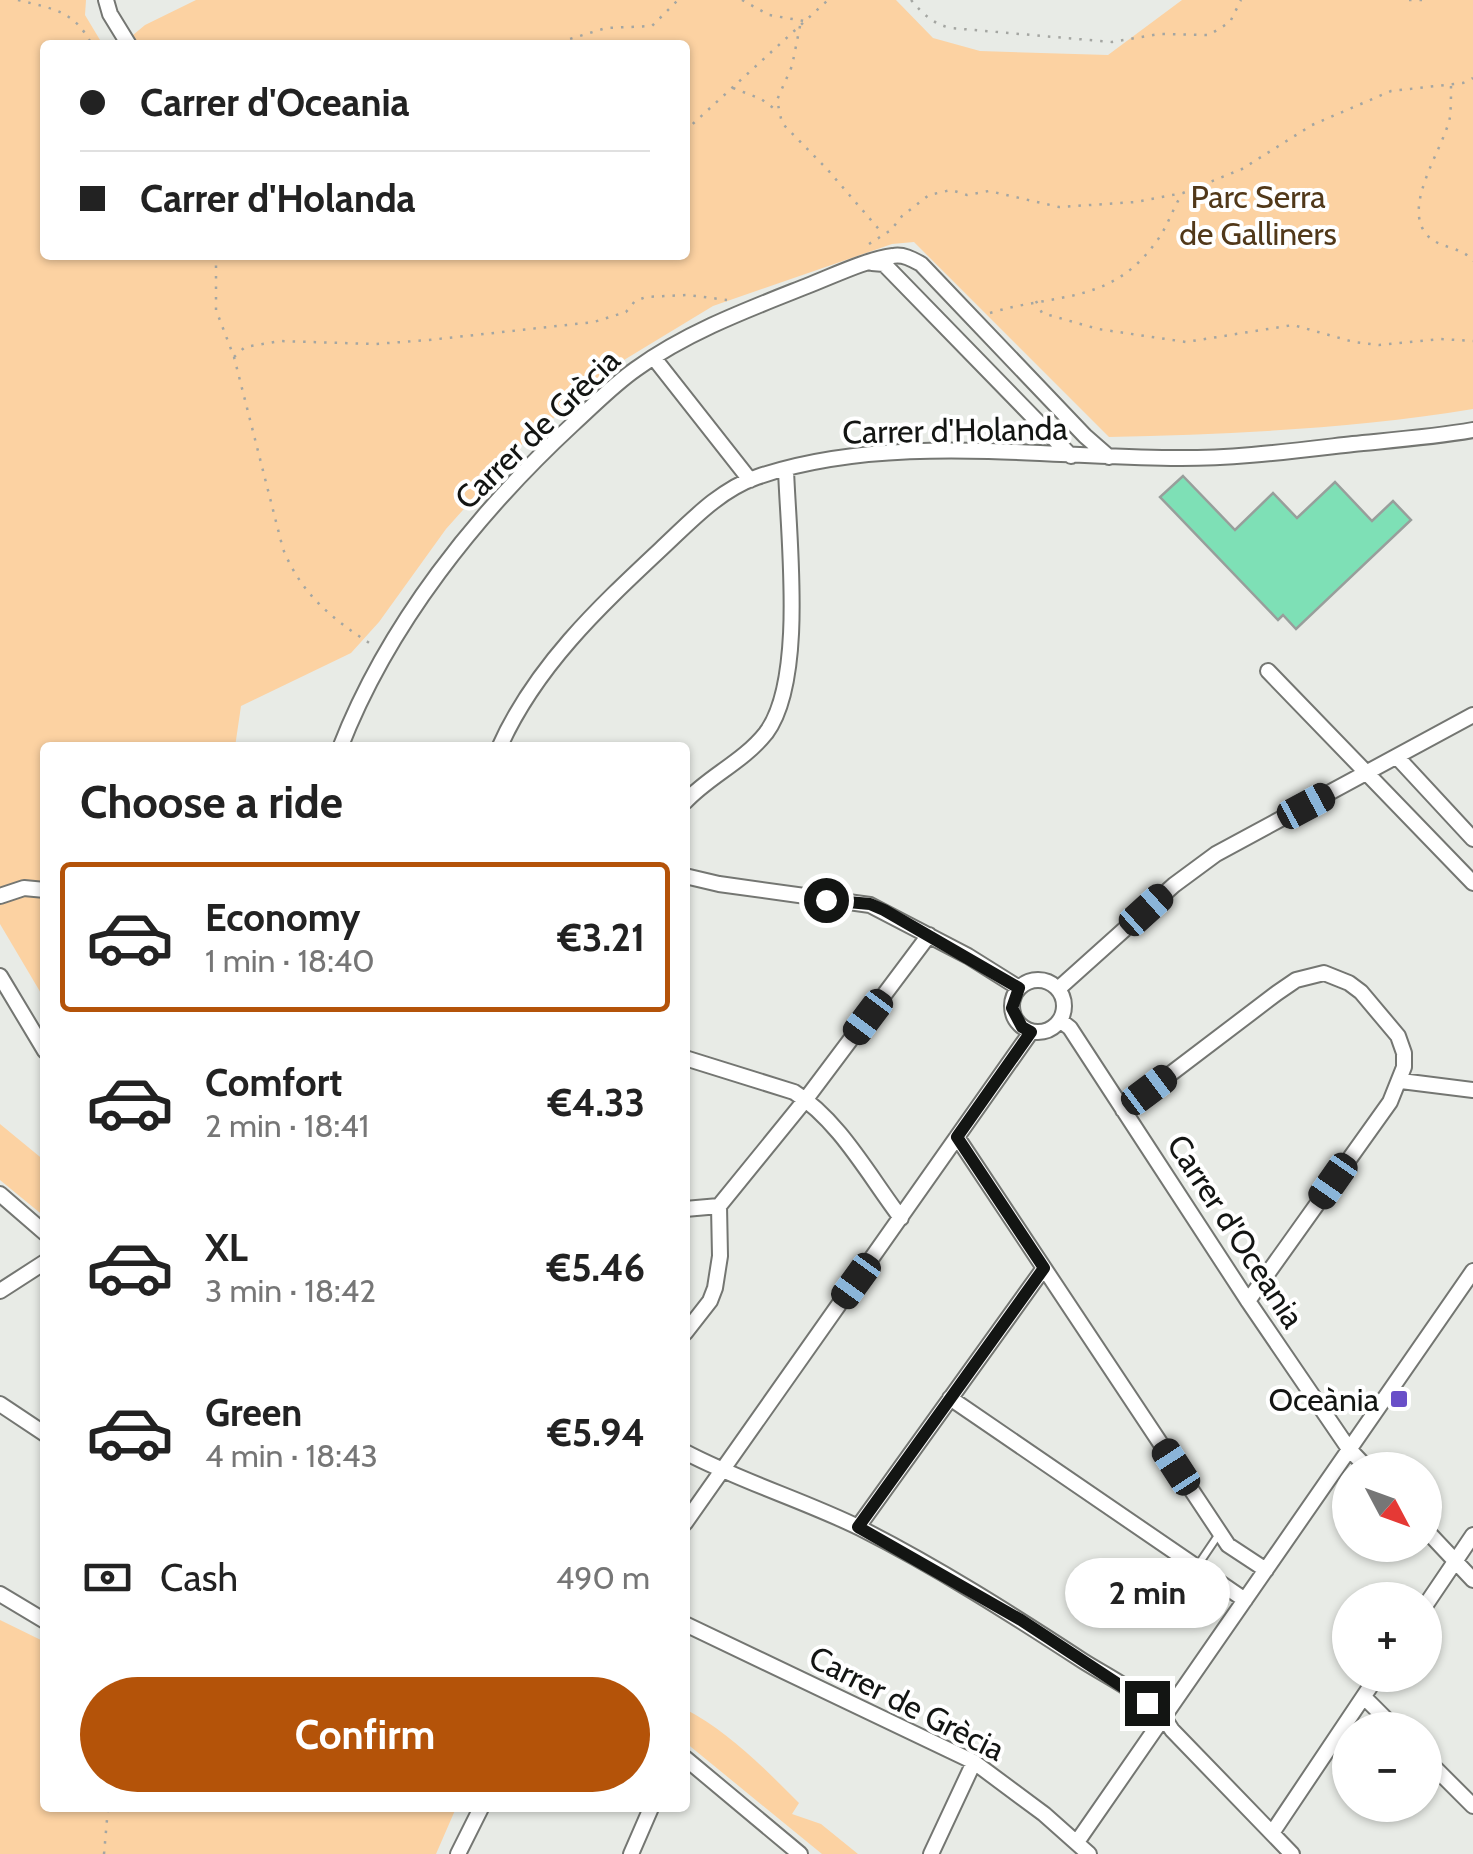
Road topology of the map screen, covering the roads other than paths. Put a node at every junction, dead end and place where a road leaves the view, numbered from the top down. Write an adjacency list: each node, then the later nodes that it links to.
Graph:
1 (106, 0): 2 (street)
2 (126, 40)
3 (871, 263): 4 (street, Carrer de Grècia); 6 (street); 7 (street)
4 (654, 358): 9 (street); 12 (street, Carrer de Grècia)
5 (1473, 430): 7 (street, Carrer d'Holanda)
6 (1071, 456): 7 (street, Carrer d'Holanda); 8 (street, Carrer d'Holanda)
7 (1109, 457)
8 (786, 469): 9 (street, Carrer d'Holanda); 16 (street)
9 (750, 480): 13 (street, Carrer d'Holanda)
10 (1268, 670): 15 (street)
11 (1473, 715): 14 (street)
12 (343, 742)
13 (503, 742)
14 (1397, 757): 15 (street); 17 (street)
15 (1367, 773): 19 (street); 25 (street)
16 (690, 798)
17 (1473, 838)
18 (690, 877): 22 (street)
19 (1473, 883)
20 (40, 890): 21 (street)
21 (0, 896)
22 (929, 935): 24 (street); 32 (street)
23 (0, 976): 28 (street)
24 (1019, 988): 25 (street); 27 (street)
25 (1058, 989): 26 (street)
26 (1061, 1021): 27 (street); 33 (street, Carrer d'Oceania)
27 (1031, 1032): 34 (street)
28 (40, 1043)
29 (690, 1060): 32 (street)
30 (1401, 1081): 31 (street); 33 (street); 44 (street)
31 (1473, 1090)
32 (806, 1099): 36 (street); 38 (street)
33 (1123, 1110): 44 (street, Carrer d'Oceania)
34 (957, 1137): 38 (street); 41 (street)
35 (0, 1194): 39 (street)
36 (720, 1206): 37 (street); 45 (street)
37 (690, 1209)
38 (901, 1218): 52 (street)
39 (40, 1229)
40 (40, 1265): 43 (street)
41 (1044, 1268): 46 (street); 55 (street)
42 (1473, 1271): 49 (street)
43 (0, 1291)
44 (1248, 1302): 49 (street, Carrer d'Oceania)
45 (690, 1327)
46 (950, 1398): 54 (street); 59 (street)
47 (0, 1404): 48 (street)
48 (40, 1431)
49 (1350, 1449): 50 (street, Carrer d'Oceania); 60 (street)
50 (1353, 1452)
51 (690, 1455): 52 (street)
52 (719, 1470): 53 (street); 54 (street)
53 (690, 1515)
54 (858, 1527): 70 (street)
55 (1220, 1533): 59 (lane); 60 (street)
56 (1473, 1534): 58 (street)
57 (1442, 1547): 58 (street)
58 (1455, 1561): 61 (street); 62 (street)
59 (1197, 1567): 64 (street)
60 (1266, 1570): 64 (street)
61 (1473, 1580)
62 (1441, 1582)
63 (0, 1594): 65 (street)
64 (1245, 1600): 70 (street)
65 (40, 1617)
66 (690, 1626): 72 (street, Carrer de Grècia)
67 (1367, 1692): 68 (street)
68 (1364, 1697): 69 (street); 77 (street)
69 (1379, 1712)
70 (1165, 1716): 77 (street); 78 (street)
71 (690, 1762): 81 (street)
72 (974, 1762): 78 (street, Carrer de Grècia); 82 (street)
73 (1442, 1775): 74 (street)
74 (1473, 1806)
75 (478, 1812): 79 (street)
76 (650, 1812): 80 (street)
77 (1272, 1832): 84 (street)
78 (1077, 1842): 83 (street, Carrer de Grècia)
79 (458, 1854)
80 (630, 1854)
81 (800, 1854)
82 (930, 1854)
83 (1089, 1854)
84 (1292, 1854)

